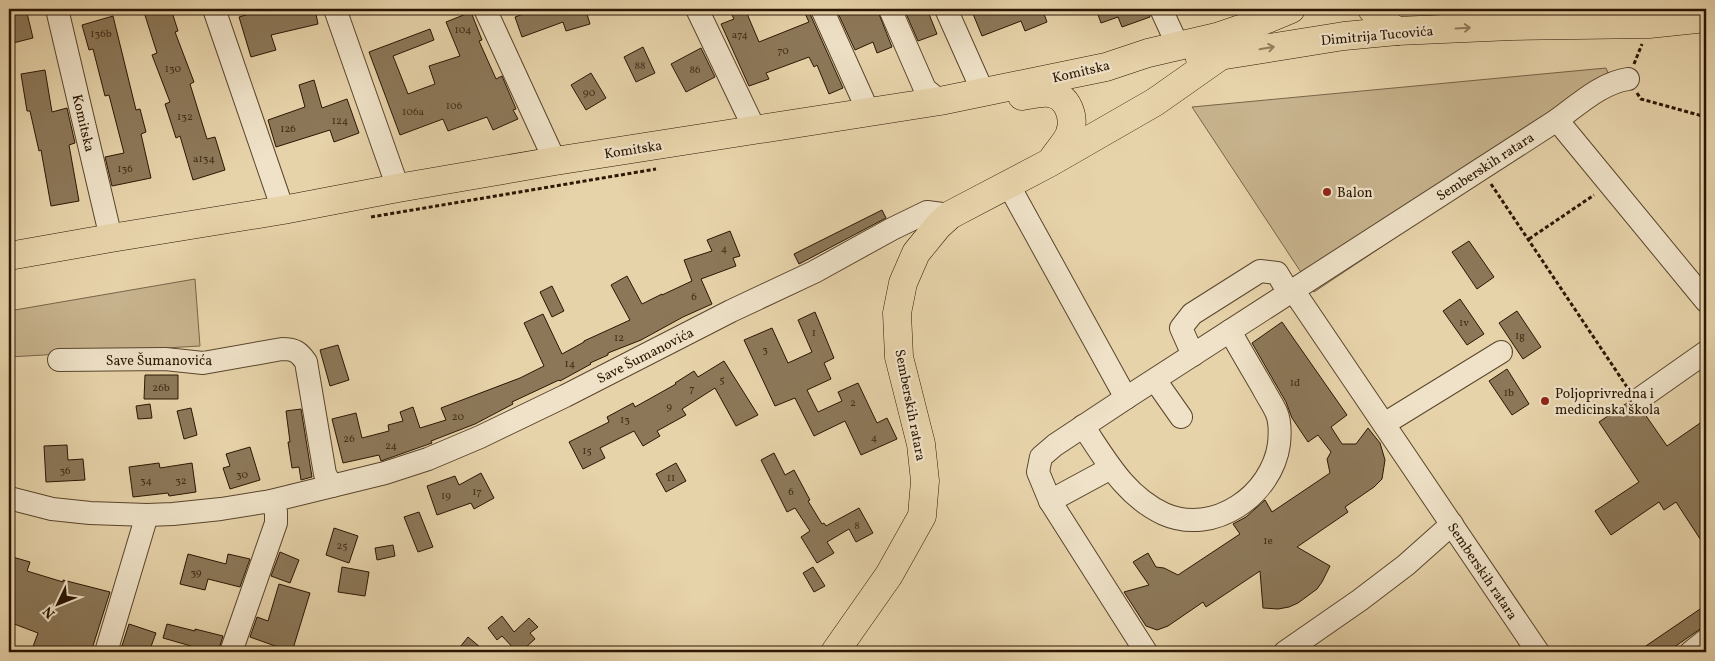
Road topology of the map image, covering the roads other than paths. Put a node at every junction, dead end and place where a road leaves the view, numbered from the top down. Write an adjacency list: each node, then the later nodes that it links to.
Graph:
1 (57, 9): 34 (street, Komitska)
2 (214, 9): 32 (street)
3 (335, 9): 31 (street)
4 (486, 9): 28 (street)
5 (697, 9): 27 (street)
6 (822, 9): 25 (street)
7 (890, 9): 23 (street)
8 (946, 9): 22 (street)
9 (1161, 9): 19 (street)
10 (1372, 9): 17 (main road)
11 (1541, 9): 16 (main road)
12 (1597, 9): 15 (main road, Dimitrija Tucovića)
13 (1285, 10): 18 (main road)
14 (1706, 18): 15 (main road, Dimitrija Tucovića)
15 (1649, 24): 16 (main road, Dimitrija Tucovića)
16 (1512, 26): 17 (main road, Dimitrija Tucovića, one-way to 16)
17 (1397, 31): 18 (main road, Dimitrija Tucovića, one-way to 17)
18 (1218, 47): 19 (main road, Dimitrija Tucovića); 24 (main road, Semberskih ratara)
19 (1180, 53): 20 (main road, Dimitrija Tucovića); 24 (main road)
20 (1106, 67): 22 (main road, Komitska)
21 (1628, 79): 26 (street, Semberskih ratara)
22 (983, 92): 23 (main road, Komitska)
23 (940, 101): 25 (main road, Komitska); 29 (main road)
24 (1155, 102): 29 (main road, Semberskih ratara)
25 (868, 111): 27 (main road, Komitska)
26 (1556, 120): 36 (street, Semberskih ratara); 37 (street)
27 (755, 130): 28 (main road, Komitska)
28 (555, 161): 31 (main road, Komitska)
29 (1049, 163): 30 (main road, Semberskih ratara)
30 (1008, 184): 33 (main road, Semberskih ratara); 45 (street)
31 (398, 188): 32 (main road, Komitska)
32 (283, 210): 34 (main road, Komitska)
33 (950, 215): 50 (street, Save Šumanovića); 59 (main road, Semberskih ratara)
34 (111, 238): 35 (main road, Komitska)
35 (9, 256)
36 (1291, 292): 38 (street, Semberskih ratara); 41 (street); 47 (street, Semberskih ratara)
37 (1706, 301)
38 (1230, 331): 41 (street, Semberskih ratara); 49 (street)
39 (1501, 352): 47 (street)
40 (1706, 352): 44 (street)
41 (1193, 355): 43 (street, Semberskih ratara)
42 (59, 360): 50 (street, Save Šumanovića)
43 (1155, 380): 45 (street, Semberskih ratara); 46 (street)
44 (1634, 392)
45 (1126, 398): 48 (street, Semberskih ratara)
46 (1181, 418)
47 (1384, 424): 55 (street, Semberskih ratara)
48 (1083, 426): 49 (street); 53 (street, Semberskih ratara)
49 (1111, 468): 53 (street)
50 (332, 486): 52 (street, Save Šumanovića)
51 (9, 498): 54 (street, Save Šumanovića)
52 (271, 501): 54 (street, Save Šumanovića); 58 (street)
53 (1050, 501): 60 (street, Semberskih ratara)
54 (147, 515): 57 (street)
55 (1452, 524): 61 (street); 62 (street, Semberskih ratara)
56 (1706, 640): 63 (street)
57 (106, 652)
58 (231, 652)
59 (835, 652)
60 (1146, 652)
61 (1285, 652)
62 (1538, 652)
63 (1691, 652)

